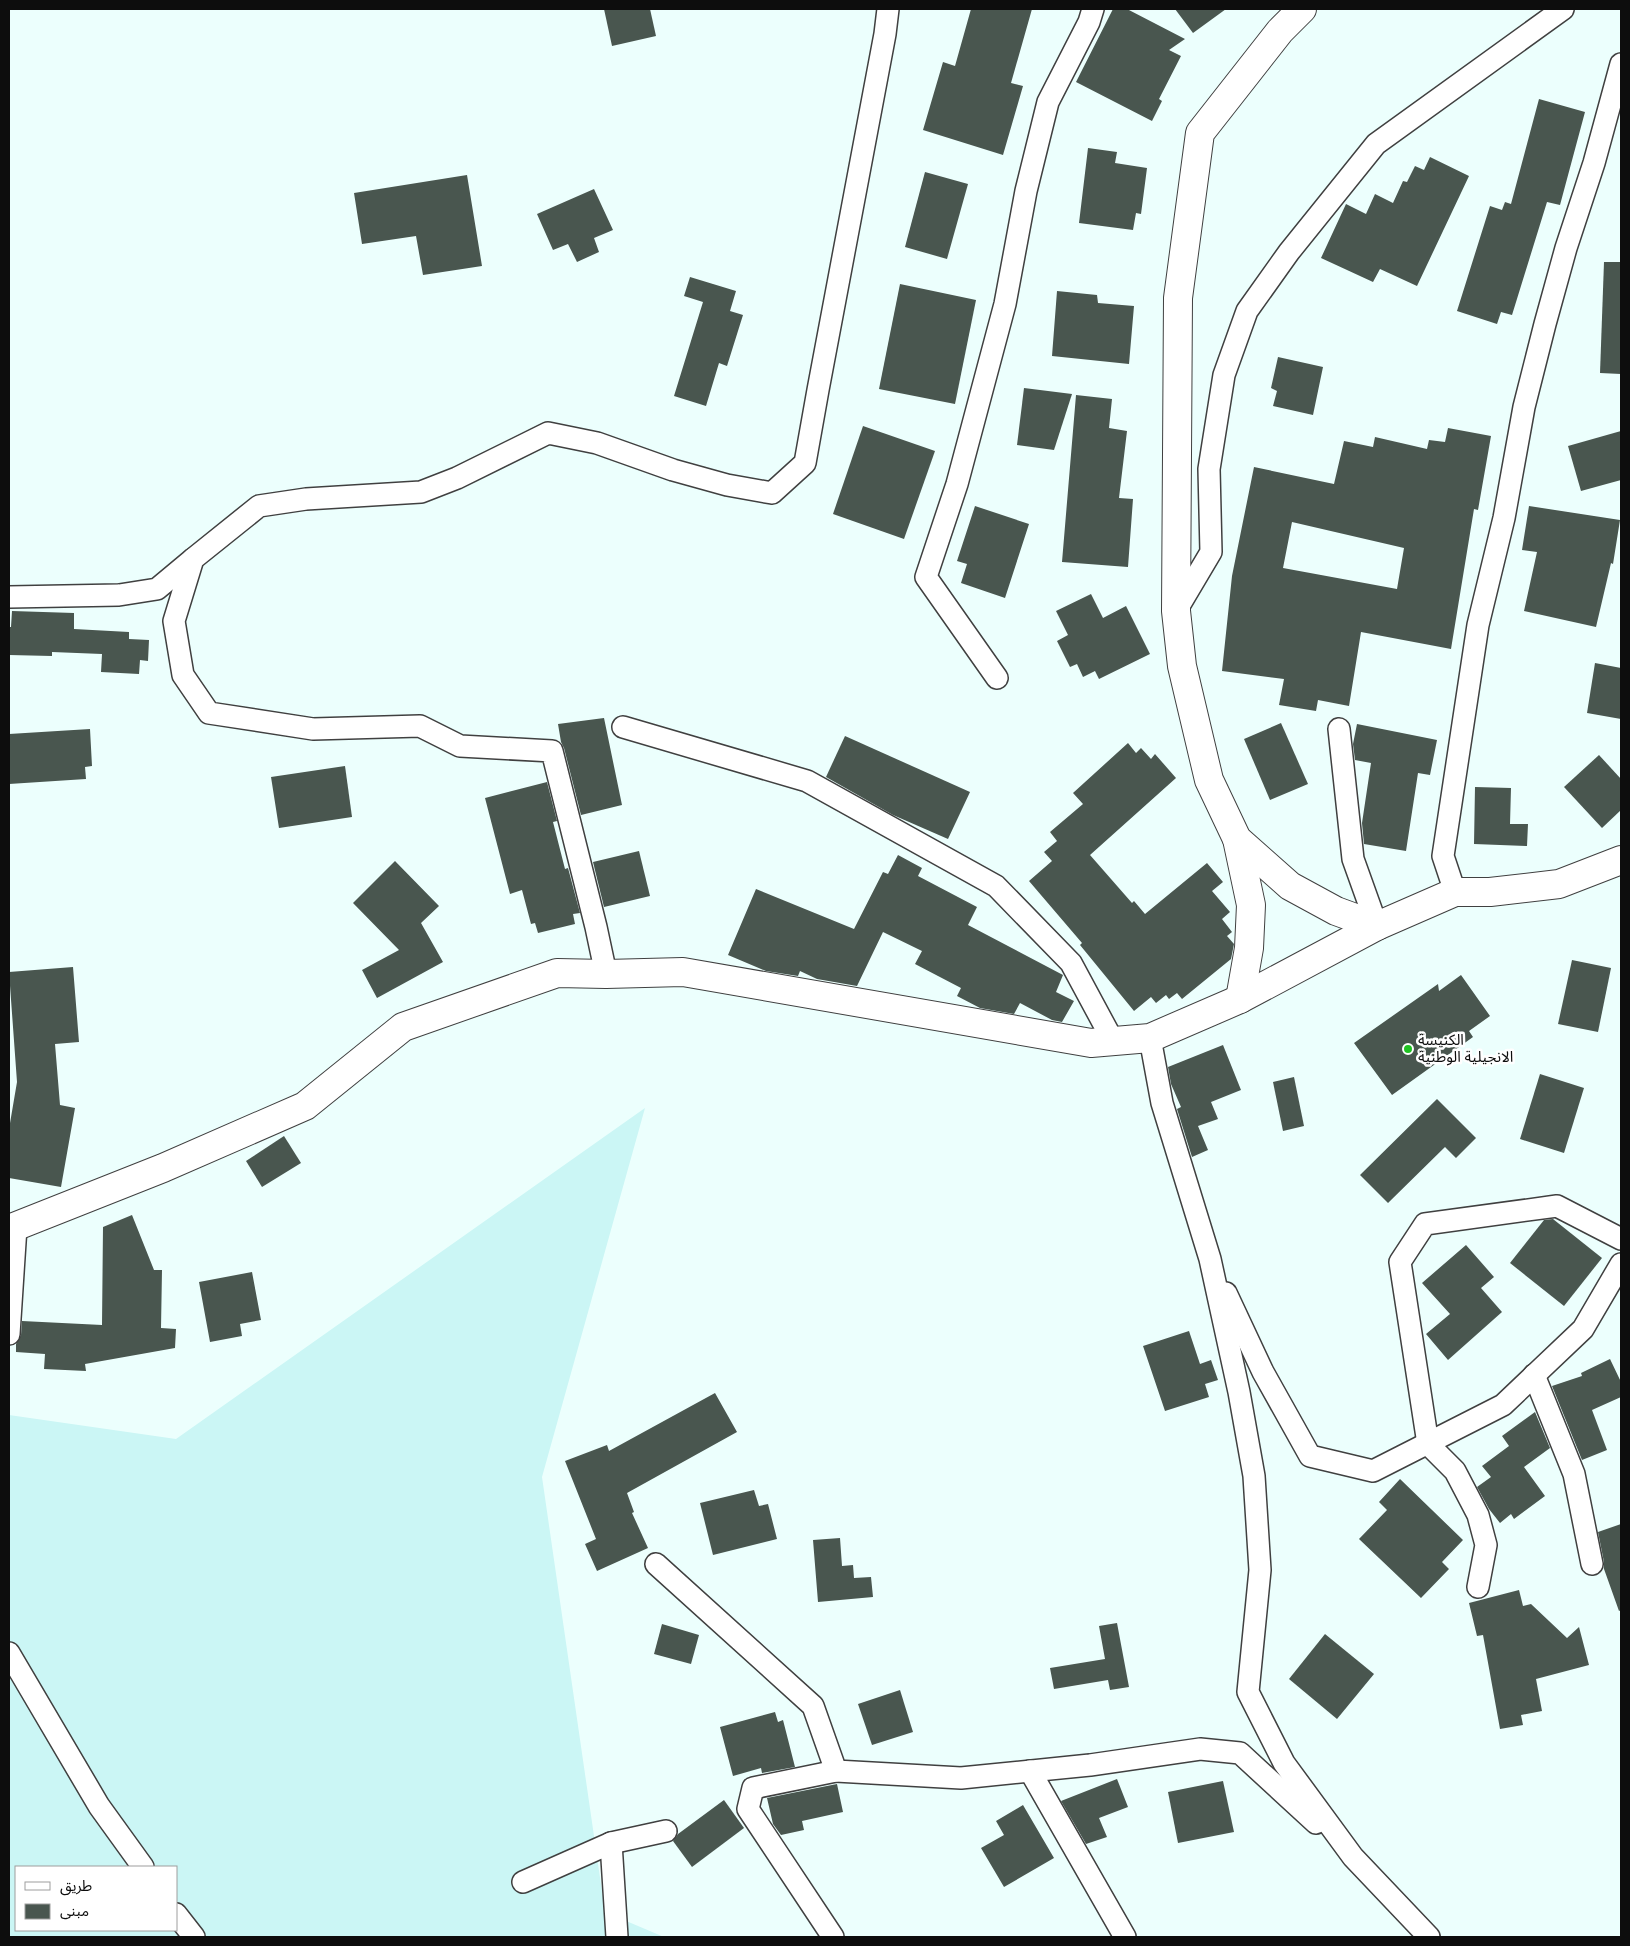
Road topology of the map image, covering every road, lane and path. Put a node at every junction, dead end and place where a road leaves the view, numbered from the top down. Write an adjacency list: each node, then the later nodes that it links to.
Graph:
1 (888, 9): 6 (street)
2 (1093, 9): 9 (street)
3 (1302, 9): 8 (street)
4 (1563, 9): 8 (street)
5 (1621, 64): 14 (street)
6 (193, 558): 7 (street); 16 (street)
7 (9, 597)
8 (1176, 611): 12 (street)
9 (997, 678)
10 (623, 727): 19 (street)
11 (1340, 730): 15 (street)
12 (1237, 839): 15 (street); 17 (street)
13 (1621, 860): 14 (street)
14 (1454, 892): 15 (street)
15 (1377, 926): 17 (street)
16 (606, 974): 19 (street); 20 (street)
17 (1240, 999): 18 (street)
18 (1150, 1038): 19 (street); 22 (street)
19 (1113, 1041)
20 (12, 1228): 24 (street)
21 (1621, 1239): 26 (street)
22 (1210, 1259): 26 (street); 35 (street)
23 (1621, 1264): 25 (street)
24 (9, 1334)
25 (1534, 1375): 26 (street); 28 (street)
26 (1428, 1444): 29 (street)
27 (656, 1564): 32 (street)
28 (1592, 1564)
29 (1478, 1587)
30 (9, 1653): 36 (street)
31 (1030, 1770): 32 (street); 35 (street); 42 (street)
32 (836, 1771): 41 (street)
33 (666, 1831): 34 (street)
34 (610, 1844): 37 (street); 40 (street)
35 (1353, 1857): 43 (street)
36 (141, 1866)
37 (523, 1882)
38 (178, 1917): 39 (street)
39 (194, 1937)
40 (617, 1937)
41 (833, 1937)
42 (1125, 1937)
43 (1429, 1937)

